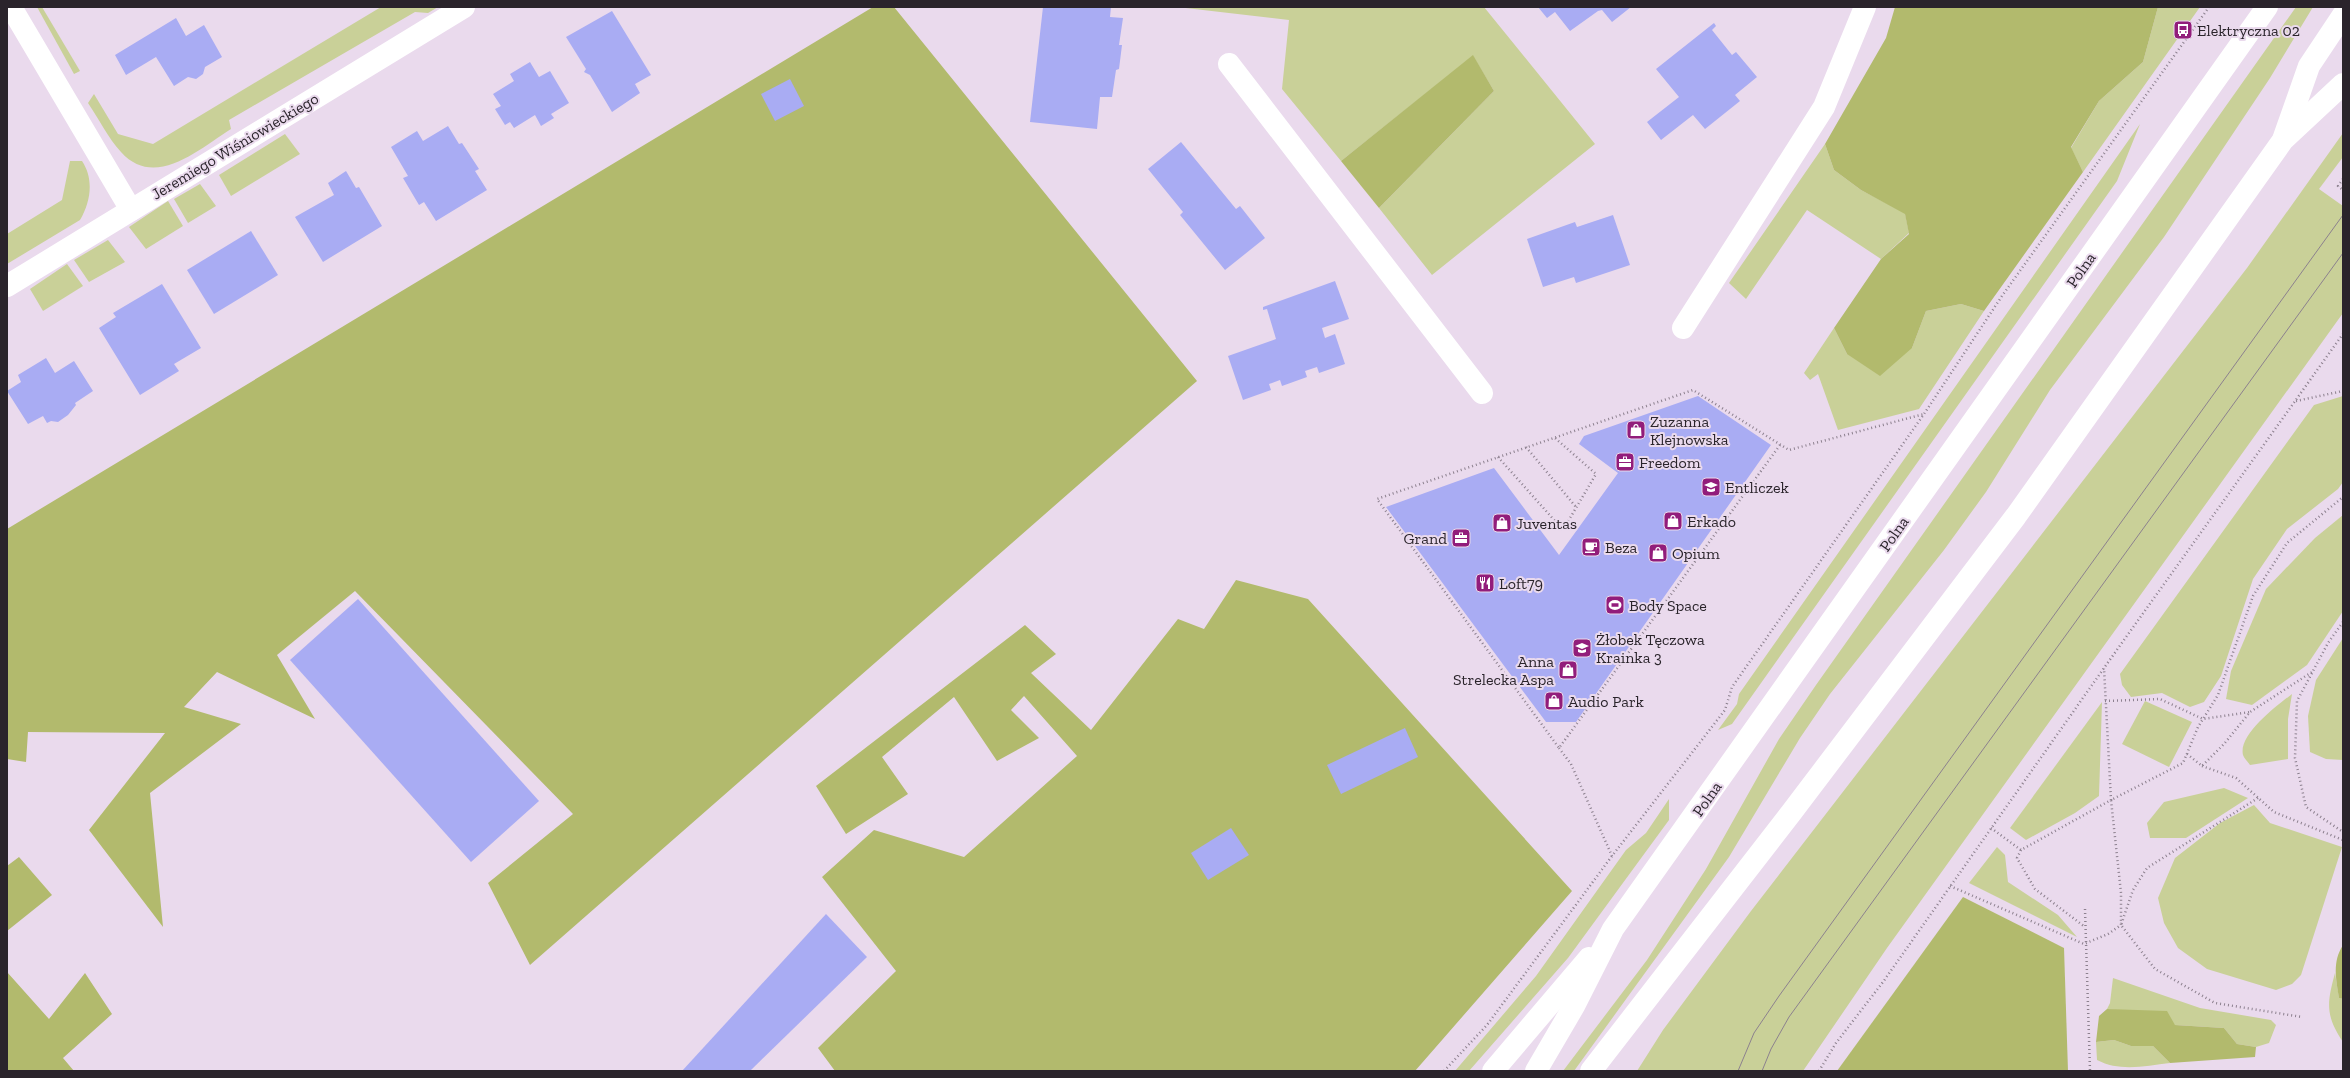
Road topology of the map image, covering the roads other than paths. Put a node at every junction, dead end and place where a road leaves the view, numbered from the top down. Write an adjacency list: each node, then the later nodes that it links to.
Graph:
1 (11, 7): 9 (street)
2 (464, 7): 9 (street, Jeremiego Wiśniowieckiego)
3 (1865, 7): 11 (street)
4 (2267, 7): 13 (street, Polna)
5 (2343, 15): 8 (street)
6 (1229, 64): 12 (street)
7 (2343, 84): 8 (street)
8 (2283, 140): 14 (street)
9 (131, 210): 10 (street, Jeremiego Wiśniowieckiego)
10 (7, 286)
11 (1683, 328)
12 (1482, 393)
13 (1613, 929): 15 (street); 16 (street, Polna)
14 (1593, 1069)
15 (1493, 1071)
16 (1536, 1071)

